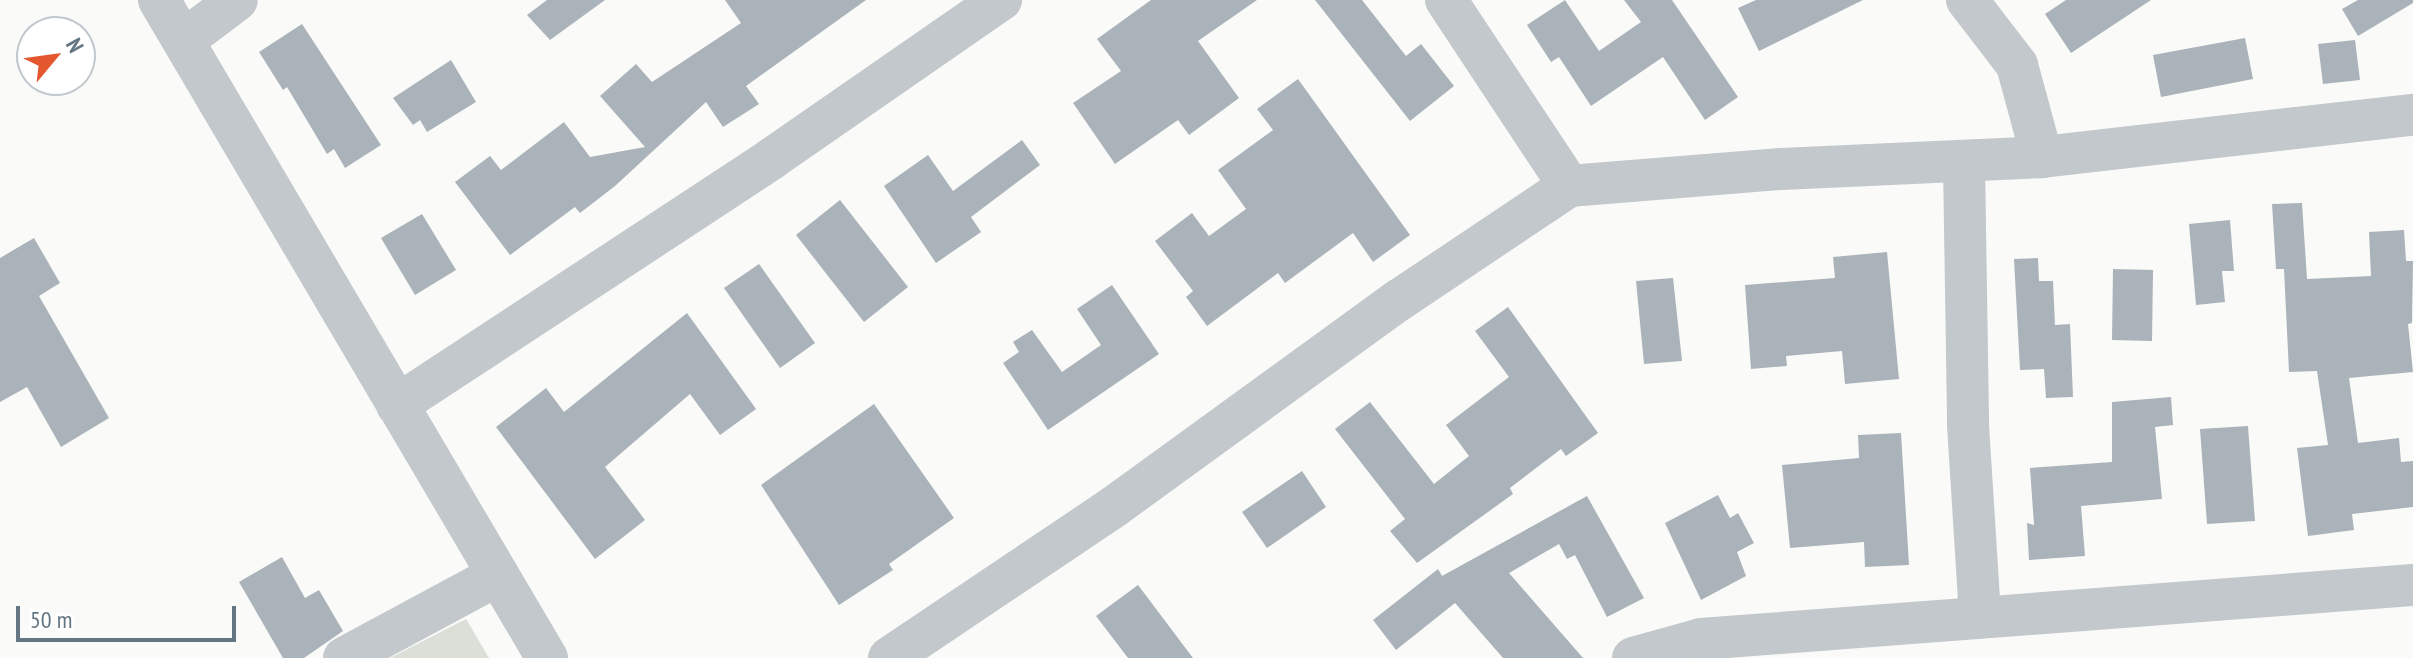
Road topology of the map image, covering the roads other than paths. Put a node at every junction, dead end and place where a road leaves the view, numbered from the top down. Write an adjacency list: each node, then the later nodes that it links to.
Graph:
1 (159, 0): 6 (street)
2 (237, 0): 6 (street)
3 (1446, 0): 10 (street)
4 (1967, 0): 8 (street)
5 (981, 6): 11 (street)
6 (184, 40): 11 (street)
7 (2413, 115): 8 (street)
8 (2042, 157): 9 (street)
9 (1964, 163): 10 (street); 14 (street)
10 (1569, 186): 17 (street)
11 (397, 405): 12 (street)
12 (498, 575): 15 (street); 16 (street)
13 (2413, 585): 14 (street)
14 (1980, 618): 18 (street)
15 (344, 658)
16 (547, 658)
17 (889, 658)
18 (1633, 658)

